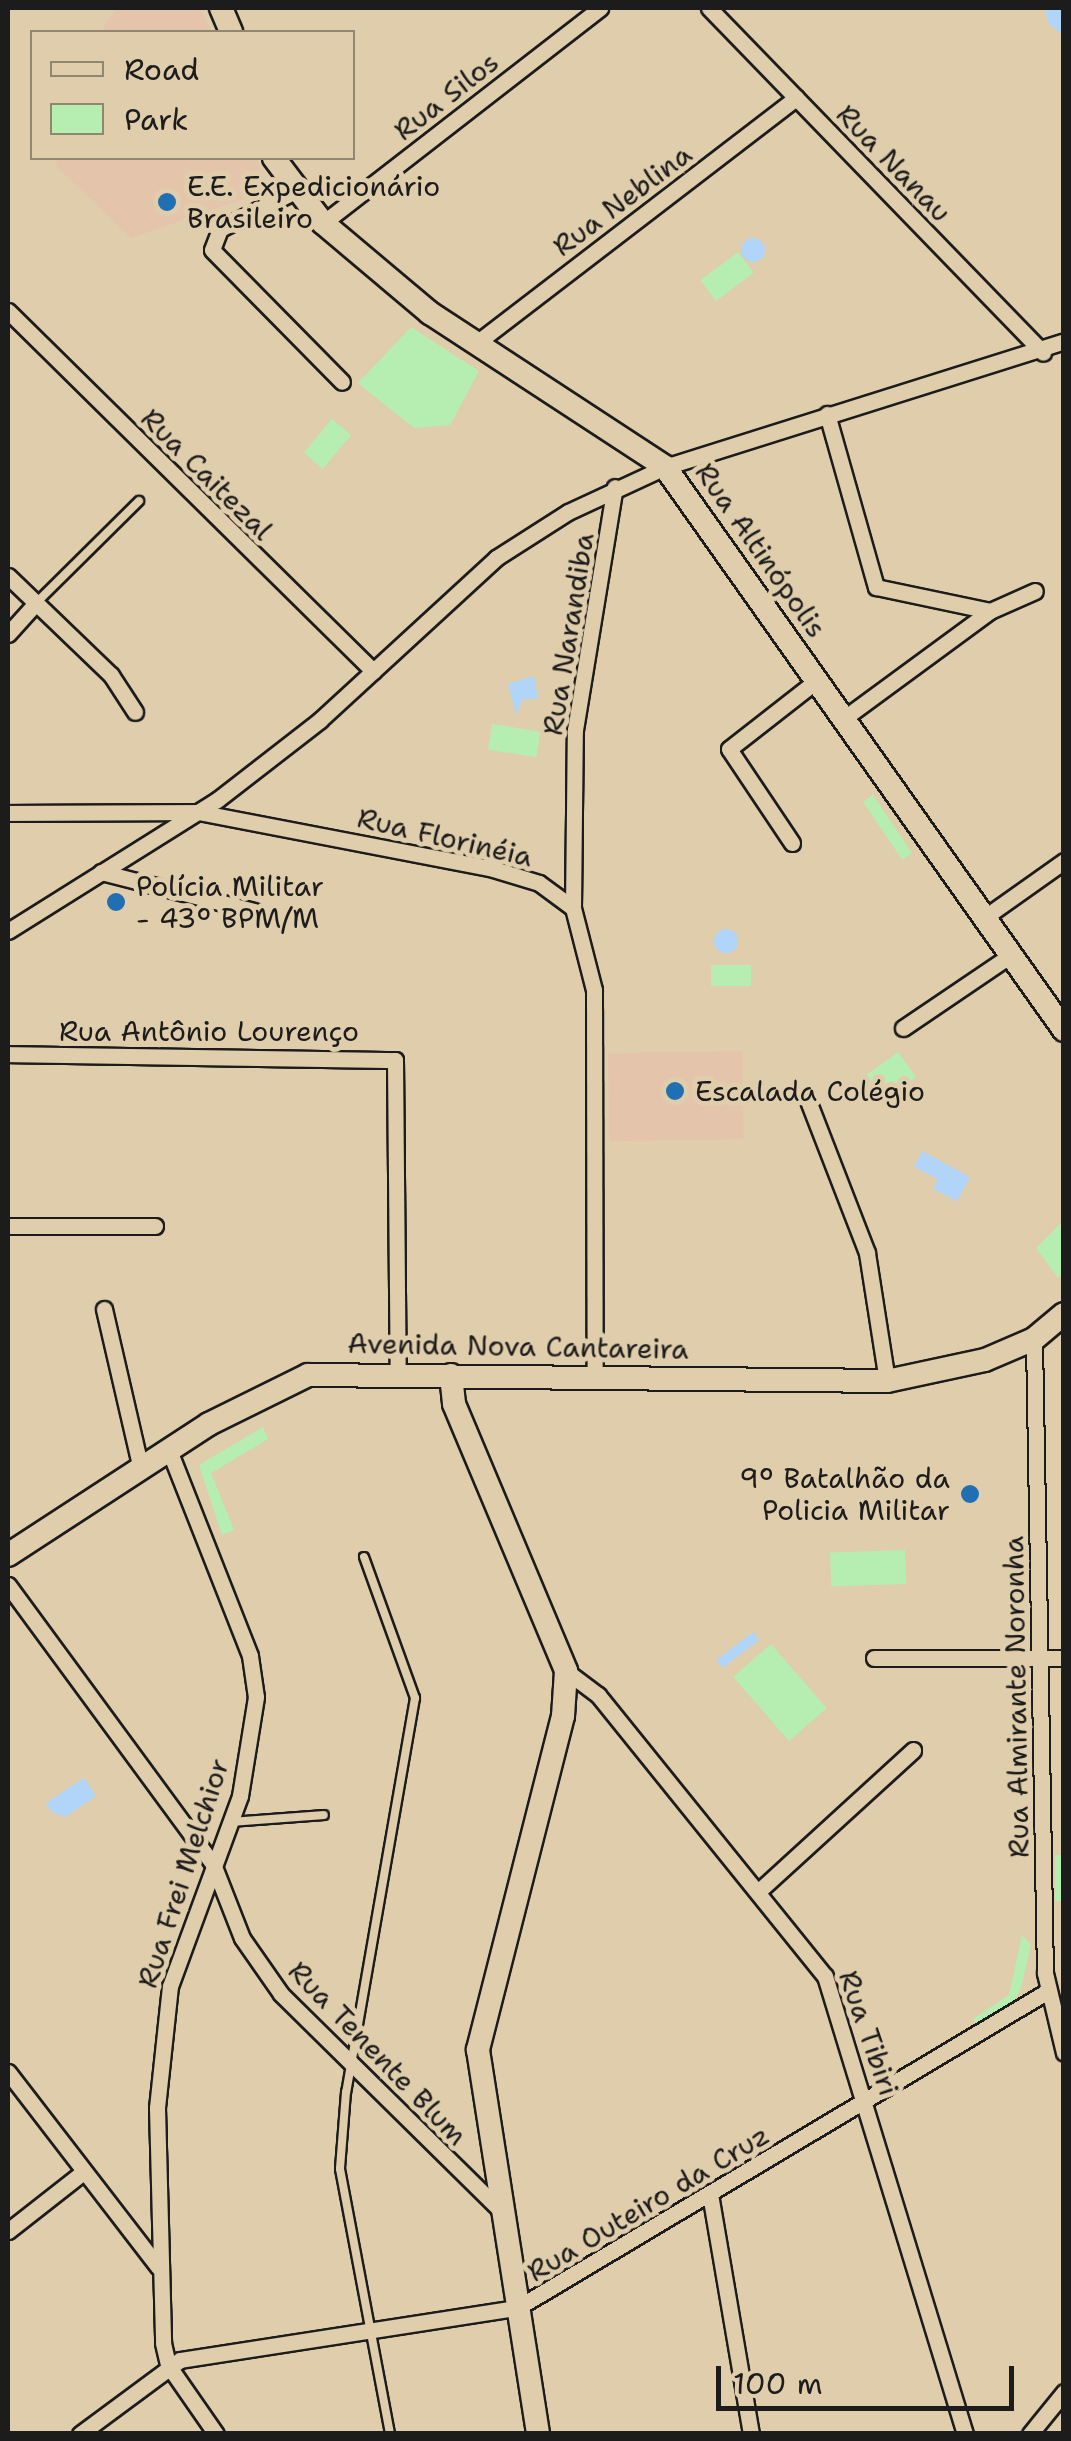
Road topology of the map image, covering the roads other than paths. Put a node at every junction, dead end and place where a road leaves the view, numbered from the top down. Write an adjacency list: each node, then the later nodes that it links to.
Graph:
1 (600, 8): 6 (street, Rua Silos)
2 (710, 8): 3 (street, Rua Nanau)
3 (796, 98): 9 (street, Rua Neblina); 10 (street, Rua Nanau)
4 (275, 160): 5 (main road, Rua Altinópolis)
5 (295, 191): 6 (main road, Rua Altinópolis); 11 (street)
6 (323, 224): 9 (main road, Rua Altinópolis)
7 (8, 311): 21 (street, Rua Caitezal)
8 (1064, 341): 10 (street)
9 (478, 342): 13 (main road, Rua Altinópolis)
10 (1043, 353): 12 (street)
11 (342, 382)
12 (828, 414): 13 (street); 19 (street)
13 (665, 467): 14 (street); 22 (main road, Rua Altinópolis)
14 (616, 487): 21 (street); 34 (street, Rua Narandiba)
15 (139, 500): 18 (lane)
16 (8, 576): 18 (street)
17 (1035, 592): 19 (street)
18 (36, 603): 20 (street); 23 (street)
19 (990, 611): 24 (street)
20 (8, 634)
21 (372, 672): 25 (street)
22 (816, 681): 24 (main road, Rua Altinópolis); 31 (street)
23 (136, 712)
24 (843, 719): 36 (main road, Rua Altinópolis)
25 (235, 786): 28 (street); 29 (street)
26 (8, 812): 27 (street, Rua Florinéia)
27 (132, 812): 28 (street, Rua Florinéia); 30 (street)
28 (198, 812): 29 (street, Rua Florinéia); 30 (street)
29 (247, 821): 34 (street, Rua Florinéia)
30 (152, 840): 33 (street)
31 (792, 843)
32 (1064, 861): 36 (street)
33 (101, 872): 35 (street); 37 (street)
34 (573, 908): 50 (street)
35 (254, 911)
36 (985, 917): 38 (main road, Rua Altinópolis)
37 (8, 931)
38 (1011, 955): 39 (street); 40 (main road, Rua Altinópolis)
39 (903, 1028)
40 (1064, 1030)
41 (8, 1054): 48 (street, Rua Antônio Lourenço)
42 (807, 1098): 51 (street)
43 (8, 1226): 44 (street)
44 (155, 1226)
45 (104, 1309): 53 (street)
46 (1064, 1314): 47 (main road, Avenida Nova Cantareira)
47 (1034, 1339): 51 (main road, Avenida Nova Cantareira); 58 (street, Rua Almirante Noronha)
48 (398, 1374): 49 (main road, Avenida Nova Cantareira); 52 (main road, Avenida Nova Cantareira)
49 (451, 1374): 50 (main road, Avenida Nova Cantareira); 60 (main road)
50 (594, 1377): 51 (main road, Avenida Nova Cantareira)
51 (887, 1380)
52 (169, 1450): 53 (main road, Avenida Nova Cantareira); 63 (street, Rua Frei Melchior)
53 (141, 1469): 54 (main road, Avenida Nova Cantareira)
54 (8, 1556)
55 (364, 1557): 68 (lane)
56 (8, 1584): 64 (street, Rua Tenente Blum)
57 (874, 1658): 58 (street)
58 (1043, 1658): 59 (street); 66 (street, Rua Almirante Noronha)
59 (1064, 1658)
60 (566, 1671): 65 (street, Rua Tibiri); 73 (main road)
61 (913, 1750): 65 (street)
62 (324, 1815): 63 (lane)
63 (231, 1822): 64 (street, Rua Frei Melchior)
64 (212, 1864): 68 (street, Rua Tenente Blum); 75 (street, Rua Frei Melchior)
65 (761, 1889): 70 (street, Rua Tibiri)
66 (1048, 1992): 67 (street, Rua Almirante Noronha); 70 (street, Rua Outeiro da Cruz)
67 (1064, 2053)
68 (351, 2067): 73 (street, Rua Tenente Blum); 77 (lane)
69 (8, 2072): 71 (street)
70 (867, 2102): 72 (street, Rua Outeiro da Cruz); 85 (street, Rua Tibiri)
71 (82, 2173): 74 (street); 75 (street)
72 (710, 2194): 76 (street, Rua Outeiro da Cruz); 84 (street)
73 (500, 2210): 76 (main road)
74 (8, 2231)
75 (158, 2267): 78 (street, Rua Frei Melchior)
76 (518, 2308): 77 (street, Rua Outeiro da Cruz); 83 (main road)
77 (372, 2328): 78 (street, Rua Outeiro da Cruz); 82 (lane)
78 (168, 2366): 80 (street, Rua Outeiro da Cruz); 81 (street)
79 (1064, 2392): 86 (street)
80 (80, 2434)
81 (216, 2434)
82 (390, 2434)
83 (538, 2434)
84 (752, 2434)
85 (966, 2434)
86 (1030, 2434)

